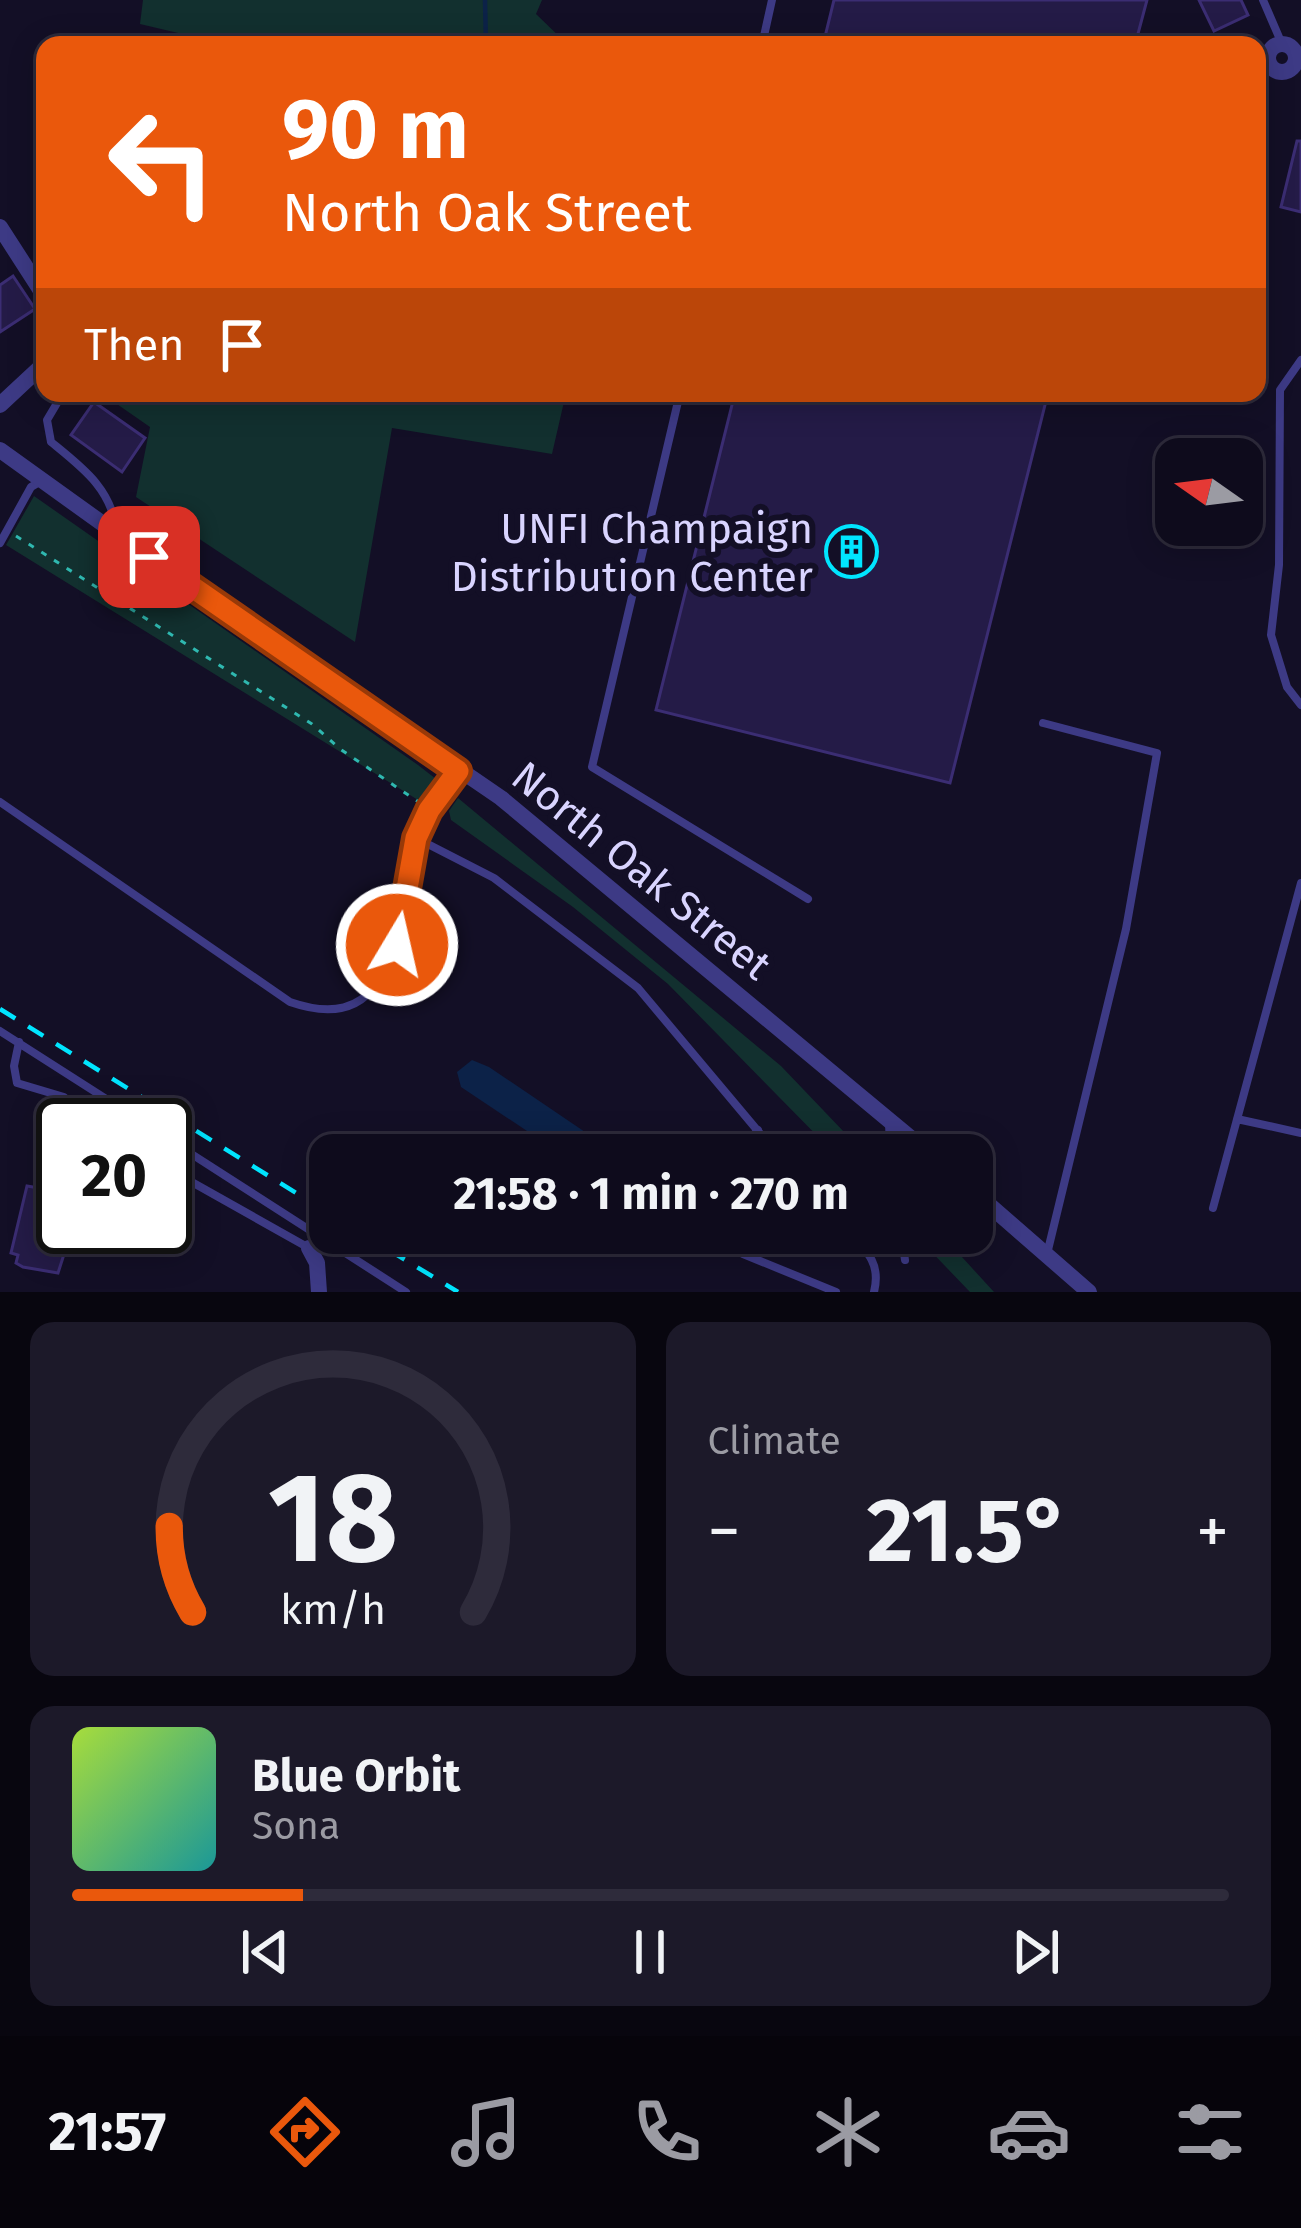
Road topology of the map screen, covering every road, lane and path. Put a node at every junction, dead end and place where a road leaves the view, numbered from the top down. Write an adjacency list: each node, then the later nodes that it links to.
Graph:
1 (772, 0): 3 (lane)
2 (1264, 0): 4 (lane)
3 (764, 36)
4 (1282, 44): 5 (street); 6 (street)
5 (1299, 60): 7 (street)
6 (1266, 62)
7 (1266, 71)
8 (0, 227): 9 (street)
9 (36, 283)
10 (1301, 360): 20 (lane)
11 (36, 371): 14 (street)
12 (57, 402): 18 (lane)
13 (678, 402): 27 (lane)
14 (0, 404)
15 (0, 448): 16 (street, North Oak Street)
16 (42, 480): 17 (lane); 18 (street, North Oak Street)
17 (6, 532): 19 (lane); 24 (path)
18 (117, 535): 22 (street, North Oak Street)
19 (0, 543)
20 (1301, 706)
21 (1042, 723): 49 (lane)
22 (458, 771): 24 (lane); 33 (street, North Oak Street)
23 (0, 802): 25 (lane)
24 (429, 810): 25 (lane)
25 (416, 838): 34 (lane)
26 (1301, 883): 32 (lane)
27 (808, 899)
28 (0, 1031): 29 (lane)
29 (19, 1042): 30 (lane); 31 (lane)
30 (65, 1098)
31 (105, 1098)
32 (1237, 1119): 35 (lane); 43 (lane)
33 (890, 1120): 38 (lane); 39 (street, North Oak Street)
34 (758, 1130): 36 (lane); 37 (lane)
35 (1301, 1133)
36 (754, 1134)
37 (761, 1134)
38 (890, 1134)
39 (906, 1134)
40 (192, 1154): 52 (lane)
41 (192, 1182): 44 (lane)
42 (993, 1208): 49 (street)
43 (1213, 1208)
44 (309, 1247)
45 (313, 1254): 51 (street)
46 (743, 1254): 53 (lane)
47 (869, 1254): 54 (lane)
48 (904, 1254): 50 (lane)
49 (1047, 1255): 55 (street)
50 (905, 1260)
51 (320, 1292)
52 (406, 1292)
53 (836, 1292)
54 (874, 1292)
55 (1089, 1292)

